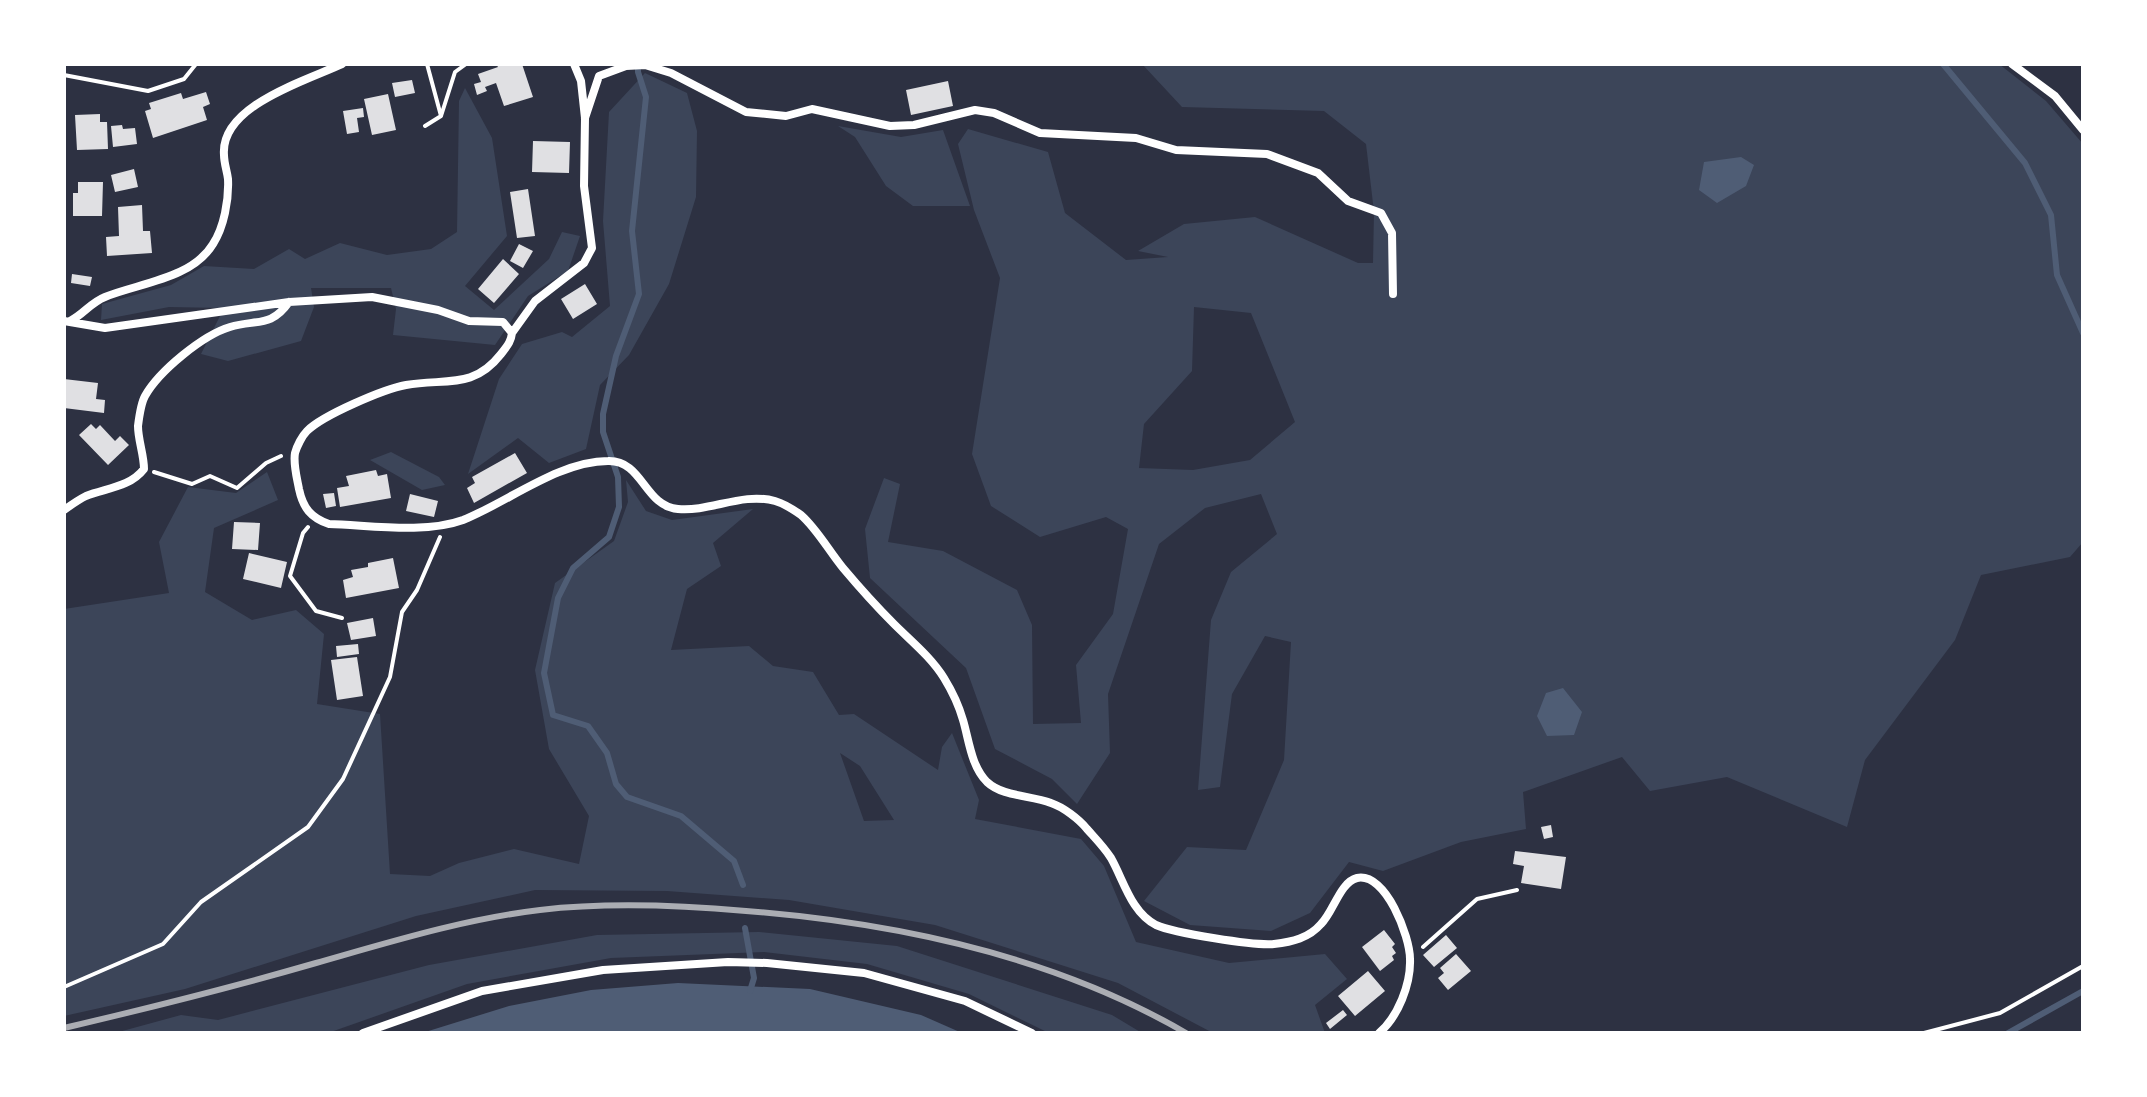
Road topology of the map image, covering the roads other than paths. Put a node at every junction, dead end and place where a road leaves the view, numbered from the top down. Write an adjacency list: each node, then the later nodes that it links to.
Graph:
1 (342, 64): 9 (street)
2 (574, 64): 5 (street)
3 (2012, 64): 6 (street)
4 (645, 65): 5 (street); 7 (street)
5 (585, 118): 10 (street)
6 (2083, 130)
7 (1393, 294)
8 (289, 302): 9 (street); 10 (street); 11 (street)
9 (67, 321)
10 (512, 333): 14 (street)
11 (64, 510)
12 (363, 1033): 13 (street)
13 (1032, 1033)
14 (1379, 1033)

